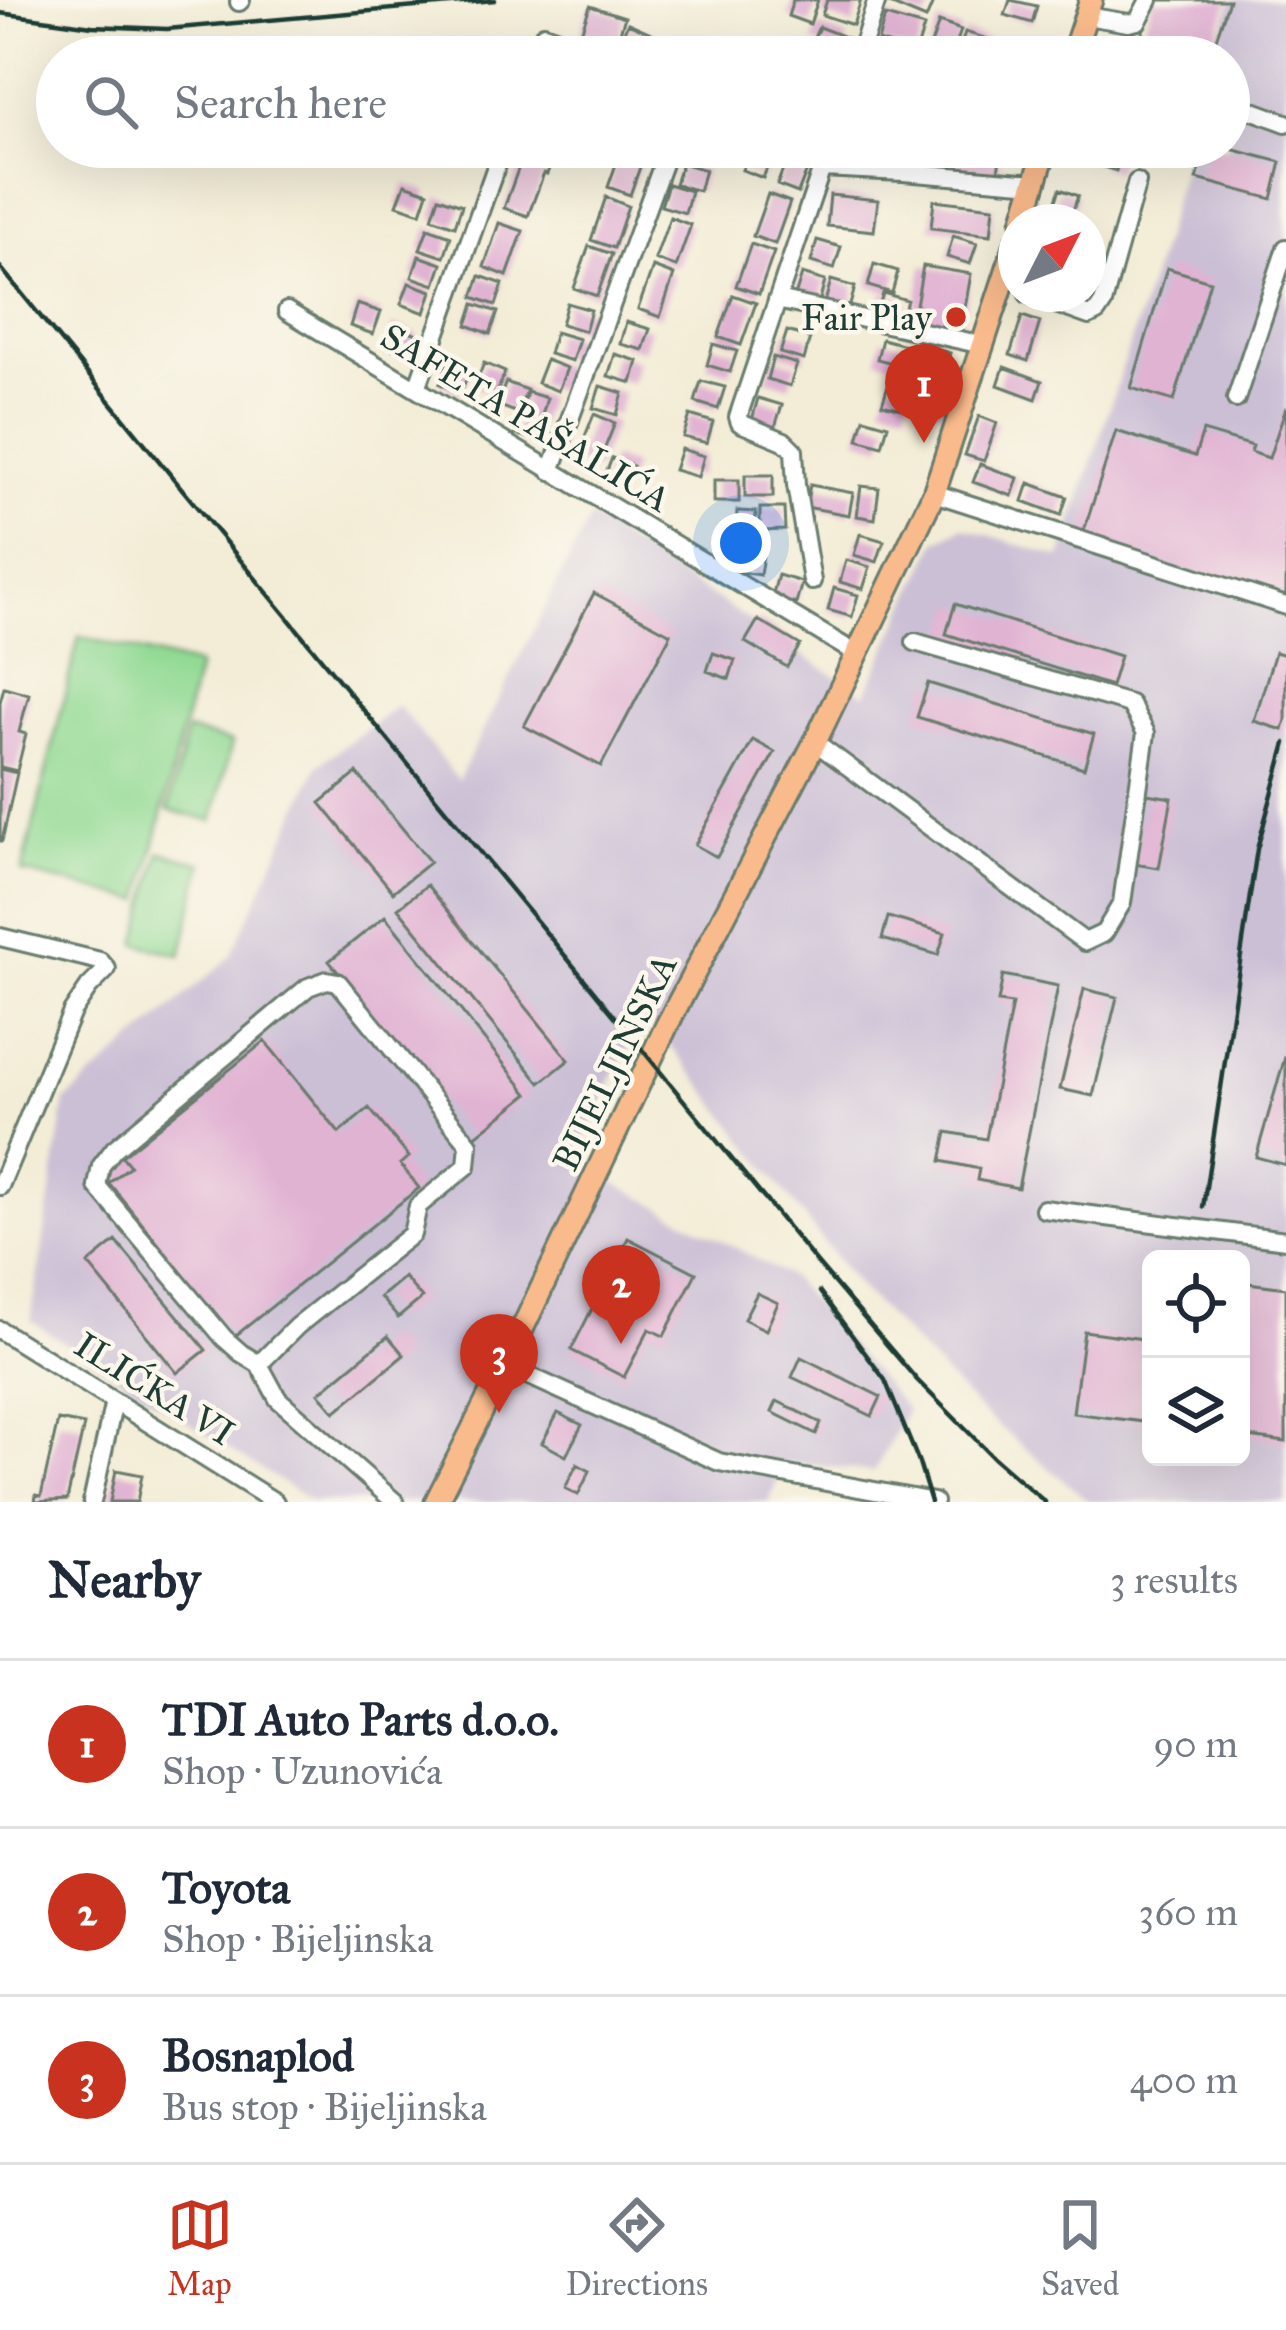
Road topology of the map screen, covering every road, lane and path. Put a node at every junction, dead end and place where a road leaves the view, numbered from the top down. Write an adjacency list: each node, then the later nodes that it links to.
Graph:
1 (878, 0): 4 (street)
2 (1149, 0): 3 (street)
3 (1089, 8)
4 (866, 36)
5 (1250, 110): 6 (street)
6 (1286, 123)
7 (495, 168): 20 (street)
8 (661, 168): 22 (street)
9 (822, 168): 12 (street); 16 (street)
10 (1040, 168): 12 (main road)
11 (1136, 182): 15 (street)
12 (1035, 183): 13 (main road)
13 (1029, 204)
14 (1286, 248): 21 (street)
15 (1106, 292)
16 (777, 300): 19 (street); 24 (street)
17 (287, 311): 20 (street, SAFETA PAŠALIĆA)
18 (998, 312): 19 (main road, BIJELJINSKA)
19 (983, 345): 23 (main road, BIJELJINSKA)
20 (416, 388): 22 (street, SAFETA PAŠALIĆA)
21 (1236, 399)
22 (551, 471): 27 (street, SAFETA PAŠALIĆA)
23 (934, 494): 25 (street); 27 (main road, BIJELJINSKA)
24 (812, 581)
25 (1286, 607)
26 (915, 643): 28 (street)
27 (855, 653): 28 (main road, BIJELJINSKA)
28 (814, 742): 35 (main road, BIJELJINSKA)
29 (0, 937): 30 (street)
30 (0, 1186)
31 (1044, 1209): 32 (street)
32 (1286, 1240)
33 (0, 1330): 36 (street, ILIĆKA VI)
34 (259, 1364): 34 (street); 40 (street)
35 (505, 1366): 41 (main road, BIJELJINSKA); 42 (street)
36 (114, 1401): 37 (street, ILIĆKA VI); 38 (street)
37 (252, 1495): 39 (street, ILIĆKA VI)
38 (92, 1502)
39 (275, 1502)
40 (395, 1502)
41 (436, 1502)
42 (934, 1502)

